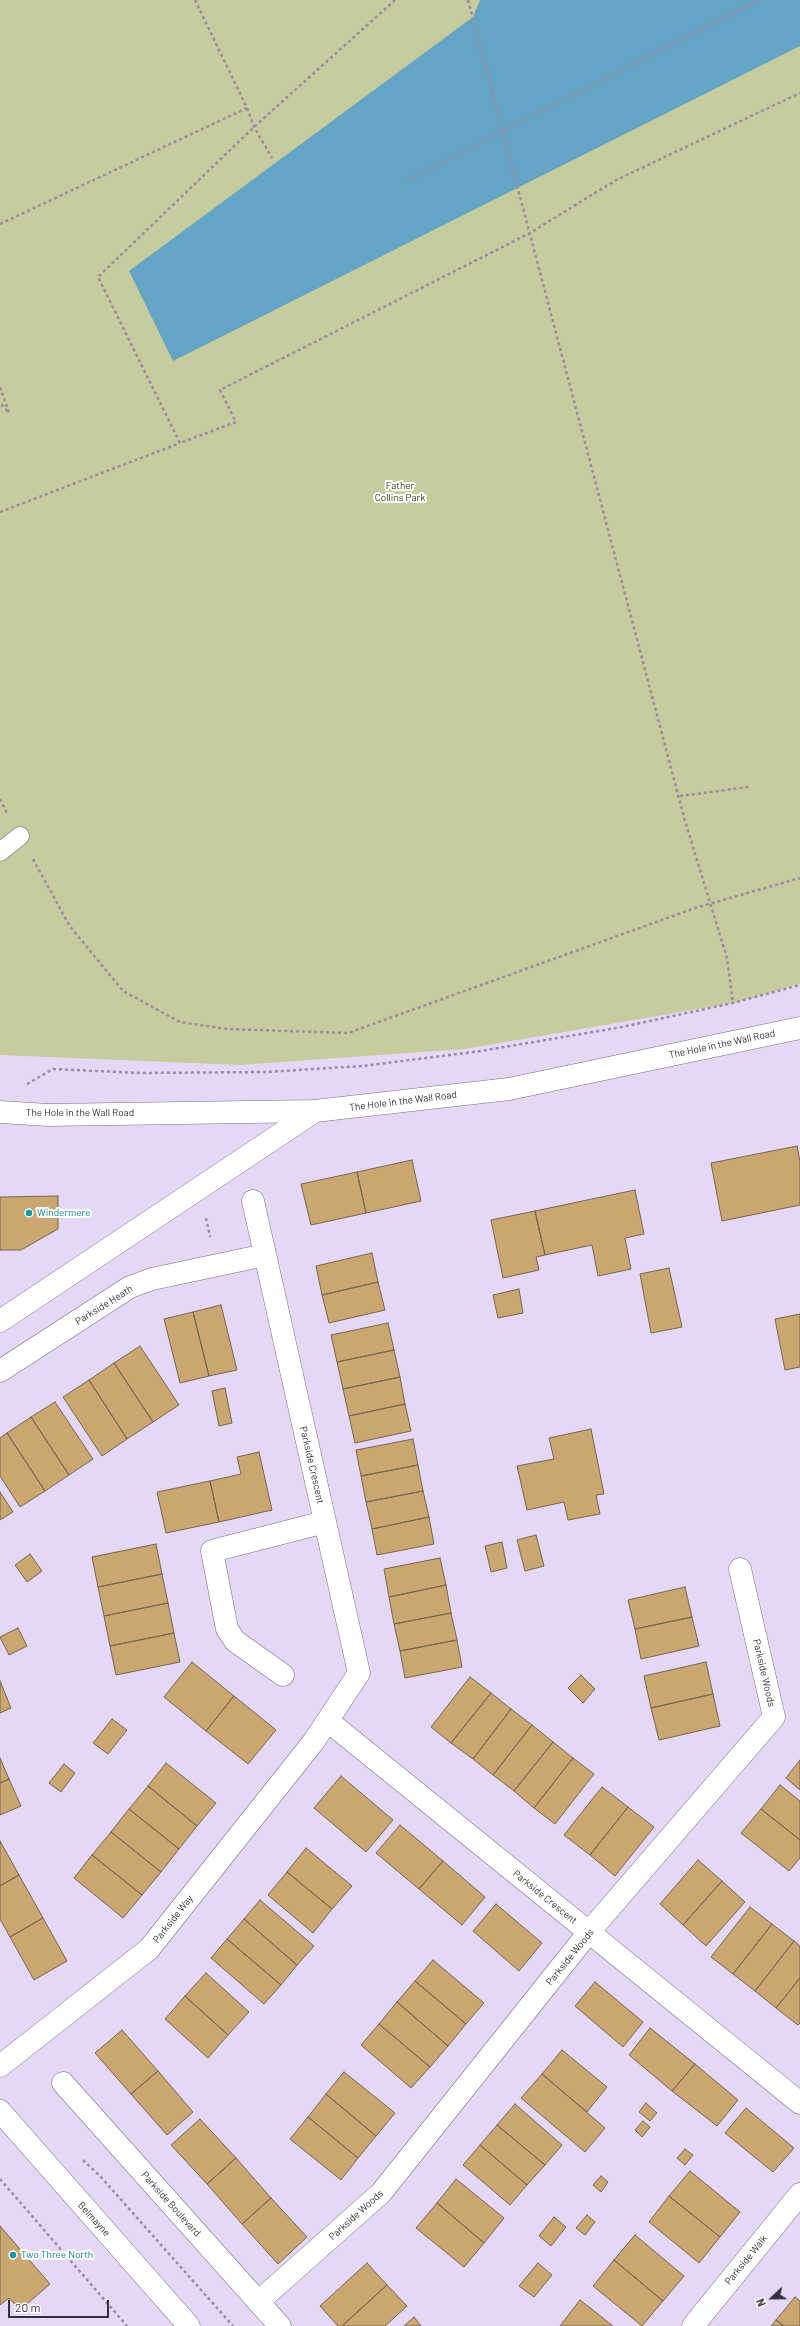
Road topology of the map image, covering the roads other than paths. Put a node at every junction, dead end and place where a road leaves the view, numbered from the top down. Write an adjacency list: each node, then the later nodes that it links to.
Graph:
1 (20, 836): 2 (lane)
2 (0, 852)
3 (800, 1028): 5 (street, The Hole in the Wall Road)
4 (0, 1112): 5 (street, The Hole in the Wall Road)
5 (315, 1112): 8 (street)
6 (253, 1201): 7 (street, Parkside Crescent)
7 (265, 1255): 9 (street, Parkside Heath); 10 (street, Parkside Crescent)
8 (0, 1321)
9 (0, 1371)
10 (325, 1522): 12 (street); 13 (street, Parkside Crescent)
11 (740, 1569): 15 (street, Parkside Woods)
12 (283, 1675)
13 (328, 1721): 14 (street, Parkside Crescent); 15 (street, Parkside Crescent)
14 (314, 1741): 16 (street, Parkside Way)
15 (589, 1932): 18 (street, Parkside Crescent); 21 (street, Parkside Woods)
16 (0, 2066)
17 (63, 2083): 21 (street, Parkside Boulevard)
18 (800, 2103)
19 (0, 2112): 22 (street, Belmayne)
20 (800, 2194): 24 (street, Parkside Walk)
21 (258, 2302): 23 (street, Parkside Boulevard)
22 (189, 2326)
23 (280, 2326)
24 (693, 2326)

